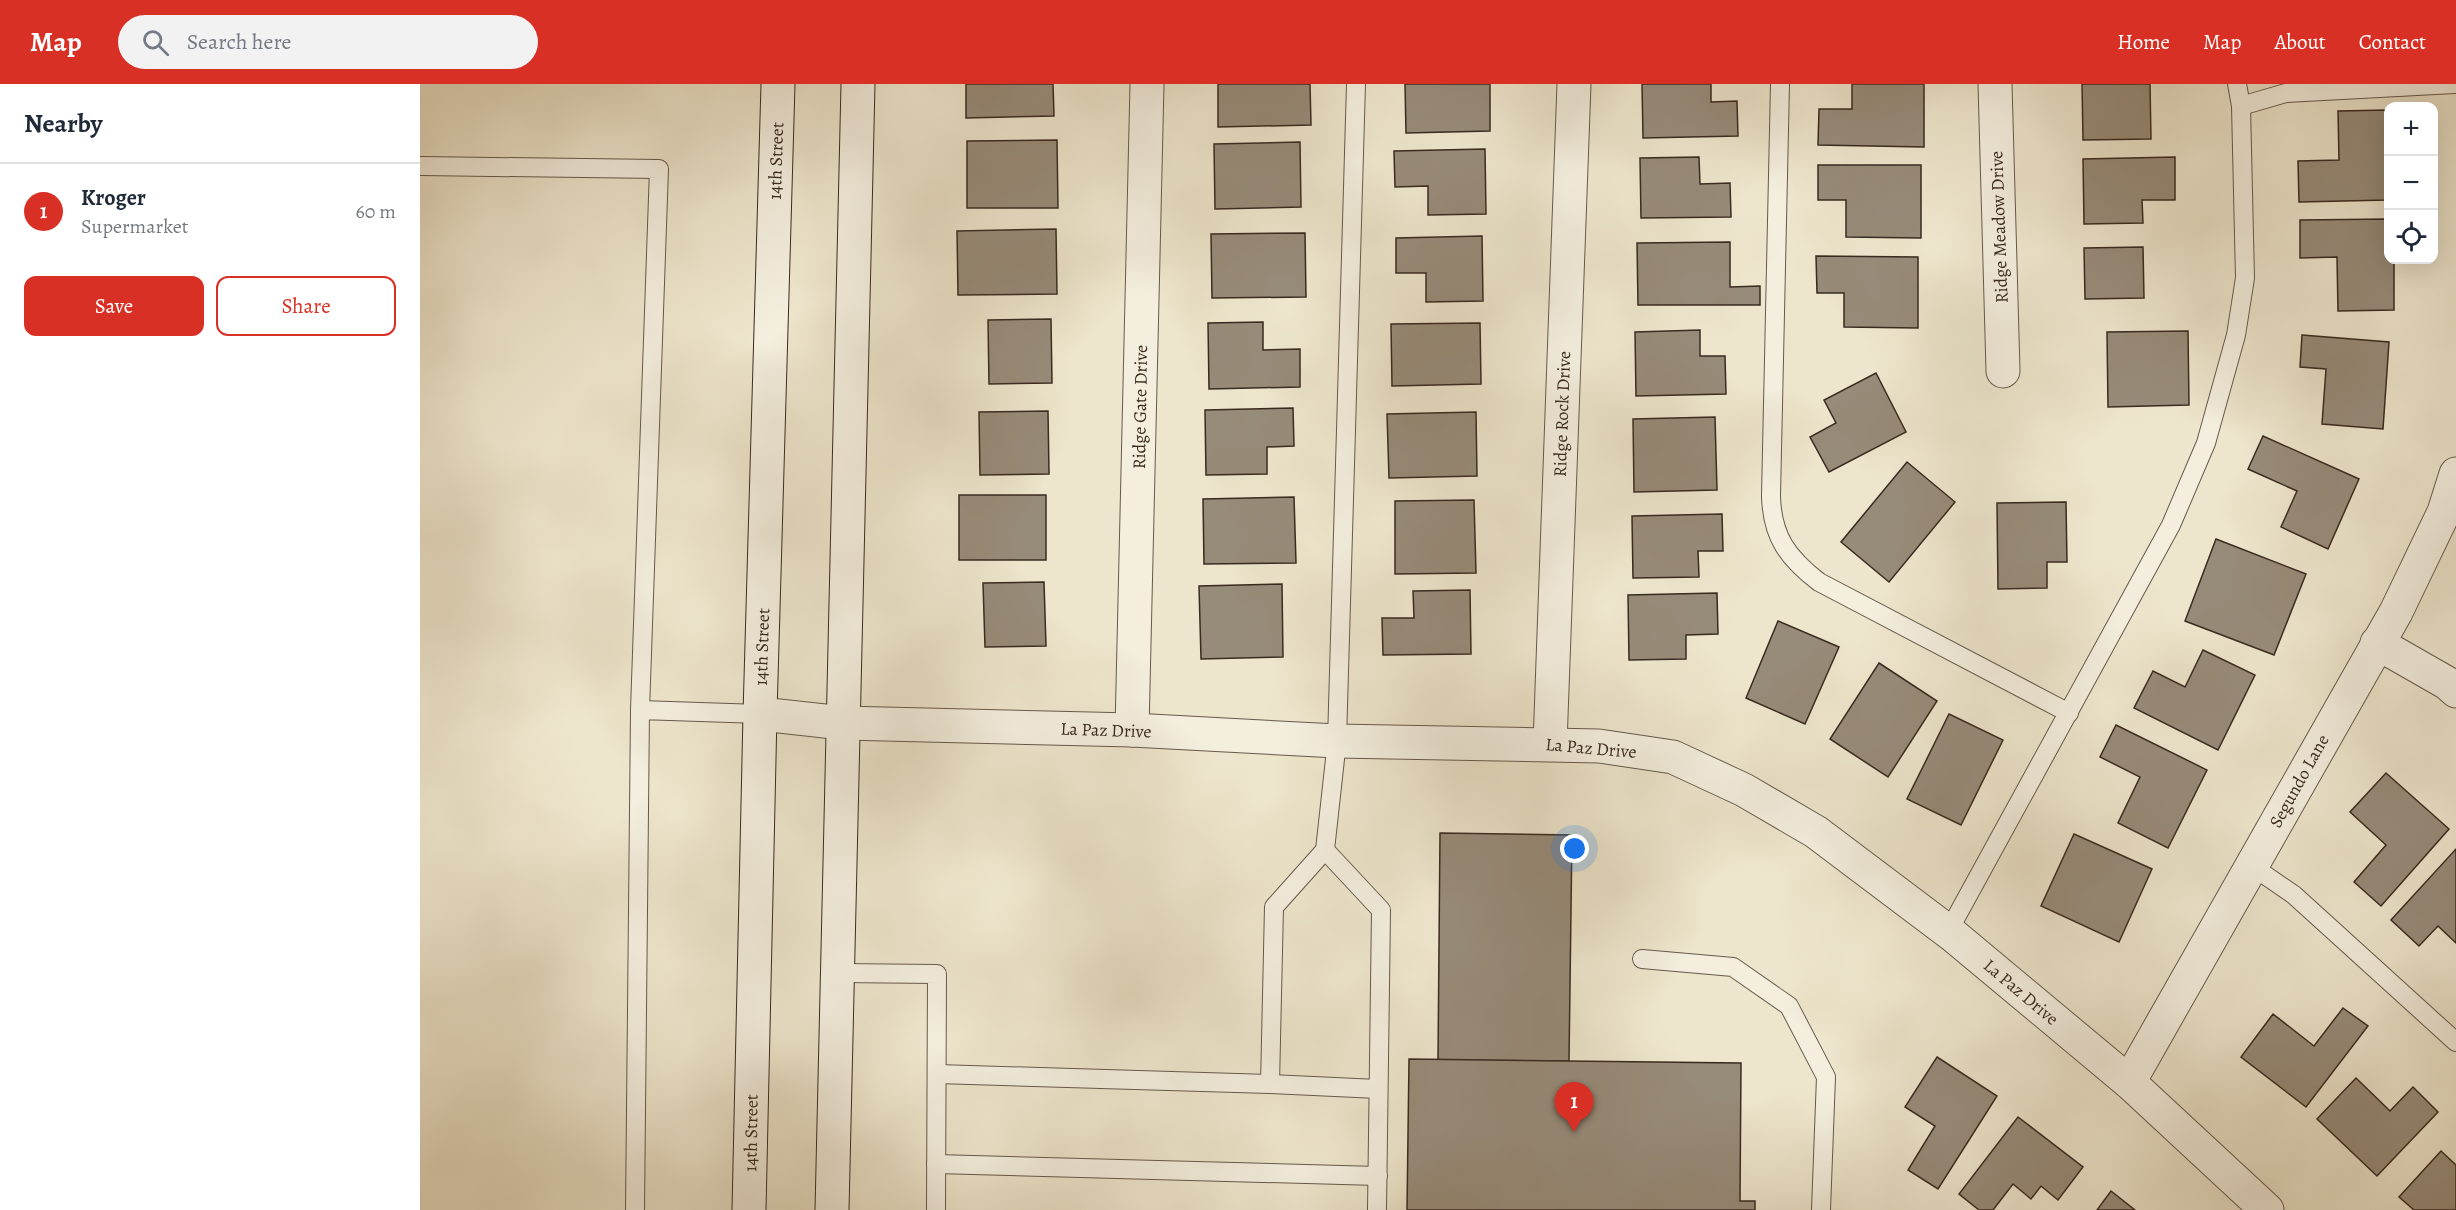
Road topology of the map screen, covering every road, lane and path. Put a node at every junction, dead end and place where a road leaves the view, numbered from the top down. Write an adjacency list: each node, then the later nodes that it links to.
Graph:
1 (778, 84): 18 (street, 14th Street)
2 (858, 84): 19 (street)
3 (1147, 84): 20 (street, Ridge Gate Drive)
4 (1356, 84): 21 (lane)
5 (1574, 84): 22 (street, Ridge Rock Drive)
6 (1780, 84): 17 (lane)
7 (1995, 84): 12 (street, Ridge Meadow Drive)
8 (2237, 84): 10 (lane)
9 (2454, 84): 10 (lane)
10 (2241, 106): 17 (lane)
11 (420, 166): 16 (lane)
12 (2003, 371)
13 (2455, 482): 14 (street, Segundo Lane)
14 (2376, 643): 15 (street); 24 (street, Segundo Lane)
15 (2456, 691)
16 (640, 710): 18 (lane); 35 (lane)
17 (2069, 712): 25 (lane)
18 (760, 714): 19 (street, La Paz Drive); 36 (street, 14th Street)
19 (843, 723): 20 (street, La Paz Drive); 27 (street)
20 (1132, 730): 21 (street, La Paz Drive)
21 (1337, 741): 22 (street, La Paz Drive); 23 (lane)
22 (1550, 744): 25 (street, La Paz Drive)
23 (1325, 850): 31 (lane); 32 (lane)
24 (2252, 866): 28 (lane); 30 (street, Segundo Lane)
25 (1948, 932): 30 (street, La Paz Drive)
26 (1642, 959): 40 (lane)
27 (838, 973): 29 (lane); 37 (street)
28 (2456, 1042)
29 (937, 1074): 31 (lane); 33 (lane)
30 (2129, 1082): 41 (street, La Paz Drive)
31 (1270, 1084): 32 (lane)
32 (1378, 1089): 34 (lane)
33 (936, 1164): 34 (lane); 38 (lane)
34 (1377, 1176): 39 (lane)
35 (635, 1210)
36 (749, 1210)
37 (832, 1210)
38 (936, 1210)
39 (1377, 1210)
40 (1821, 1210)
41 (2267, 1210)

